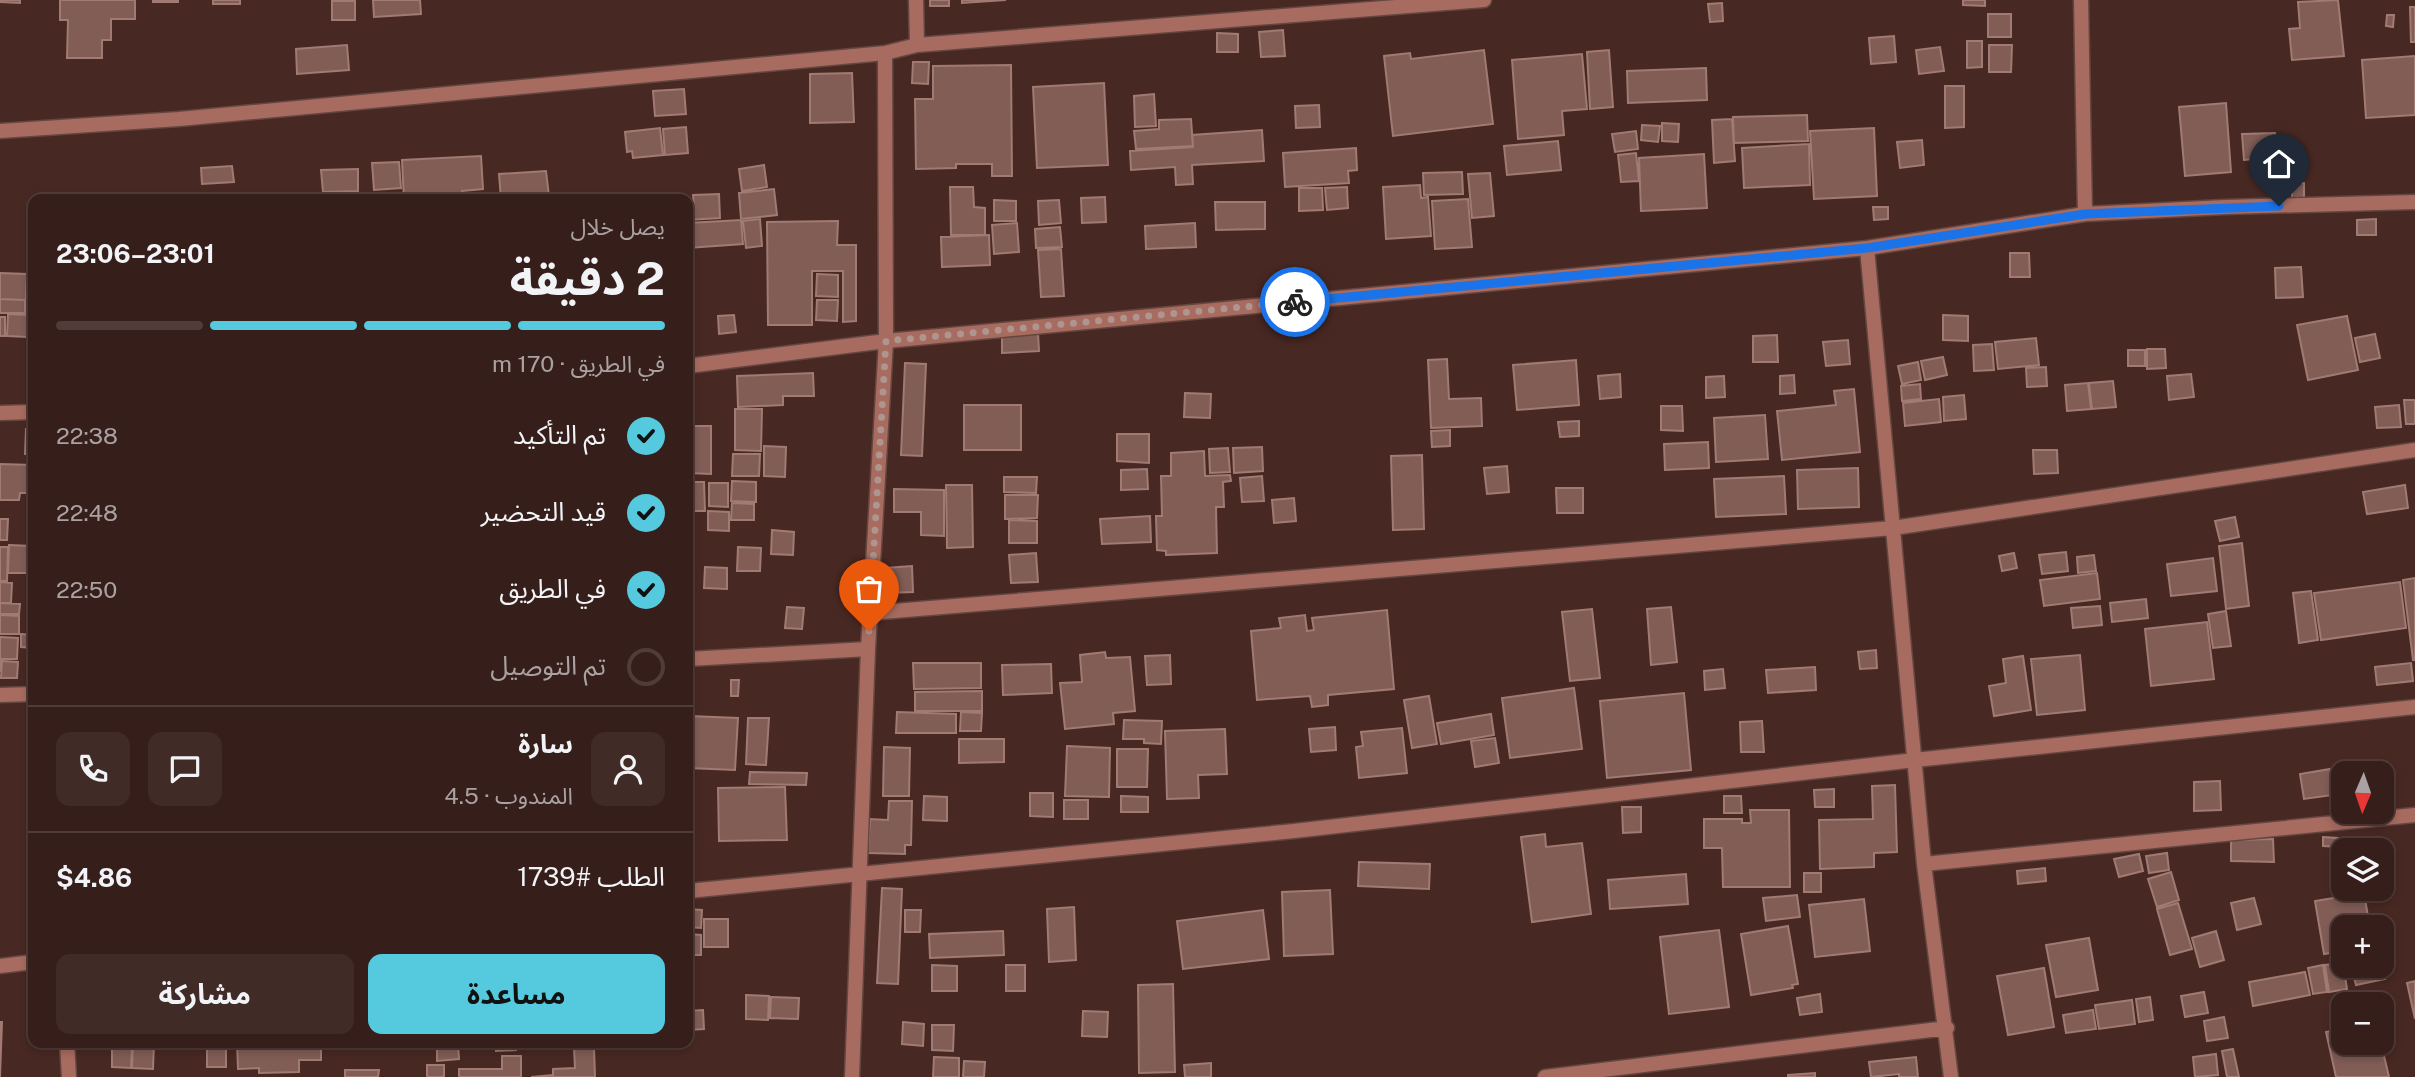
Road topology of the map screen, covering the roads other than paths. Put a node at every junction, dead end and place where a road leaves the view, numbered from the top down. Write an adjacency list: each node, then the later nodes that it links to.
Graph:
1 (916, 0): 5 (street)
2 (1484, 0): 4 (street)
3 (2081, 0): 9 (street)
4 (1354, 5): 5 (street)
5 (917, 45): 6 (street)
6 (886, 54): 7 (street); 11 (street)
7 (0, 131)
8 (2415, 202): 9 (street)
9 (2085, 214): 10 (street)
10 (1867, 248): 11 (street); 16 (street)
11 (886, 341): 12 (street); 17 (street)
12 (693, 365)
13 (28, 412): 14 (street)
14 (0, 413)
15 (2415, 450): 16 (street)
16 (1893, 528): 17 (street); 23 (street)
17 (870, 613): 18 (street)
18 (868, 649): 19 (street); 26 (street)
19 (693, 659)
20 (28, 694): 21 (street)
21 (0, 695)
22 (2415, 707): 23 (street)
23 (1915, 760): 25 (street); 26 (street)
24 (2415, 815): 25 (street)
25 (1924, 864): 30 (street)
26 (859, 873): 27 (street); 33 (street)
27 (693, 890)
28 (28, 963): 29 (street)
29 (0, 967)
30 (1947, 1028): 34 (street); 35 (street)
31 (68, 1048): 32 (street)
32 (69, 1077)
33 (852, 1077)
34 (1552, 1077)
35 (1951, 1077)

